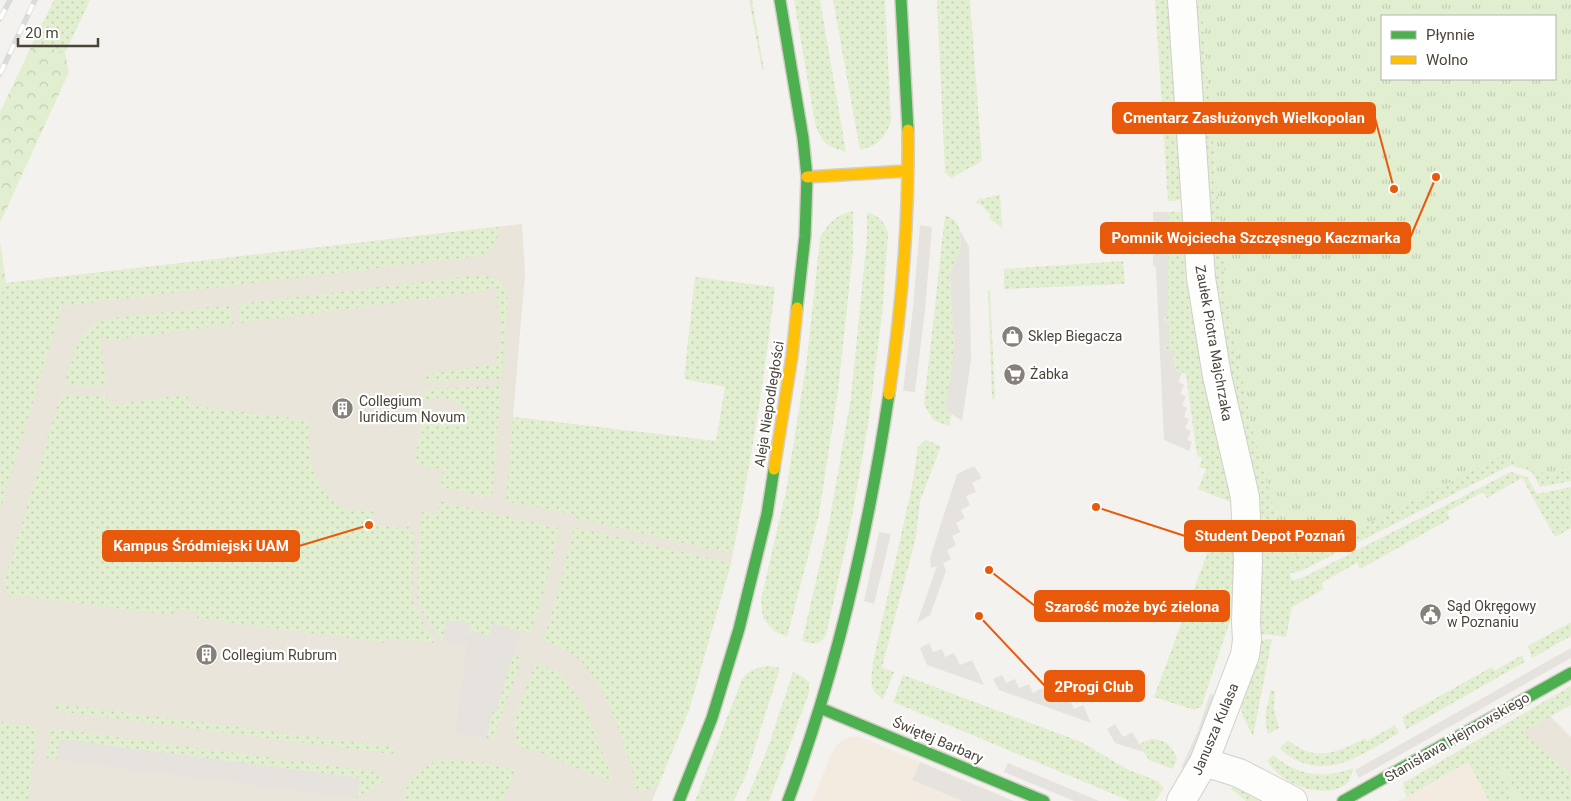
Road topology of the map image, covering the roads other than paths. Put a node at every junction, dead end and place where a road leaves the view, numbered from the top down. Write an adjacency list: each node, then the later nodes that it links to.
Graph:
1 (780, 0): 5 (street, Aleja Niepodległości)
2 (901, 0): 4 (street)
3 (1182, 0): 6 (street, Zaułek Piotra Majchrzaka)
4 (908, 171): 5 (street); 8 (street)
5 (807, 177): 10 (street, Aleja Niepodległości)
6 (1245, 655): 9 (street, Janusza Kulasa)
7 (1571, 672): 15 (street, Stanisława Hejmowskiego)
8 (820, 708): 11 (street); 12 (street, Świętej Barbary)
9 (1204, 762): 13 (street, Janusza Kulasa); 14 (street)
10 (679, 801)
11 (788, 801)
12 (1044, 801)
13 (1181, 801)
14 (1293, 801)
15 (1343, 801)

